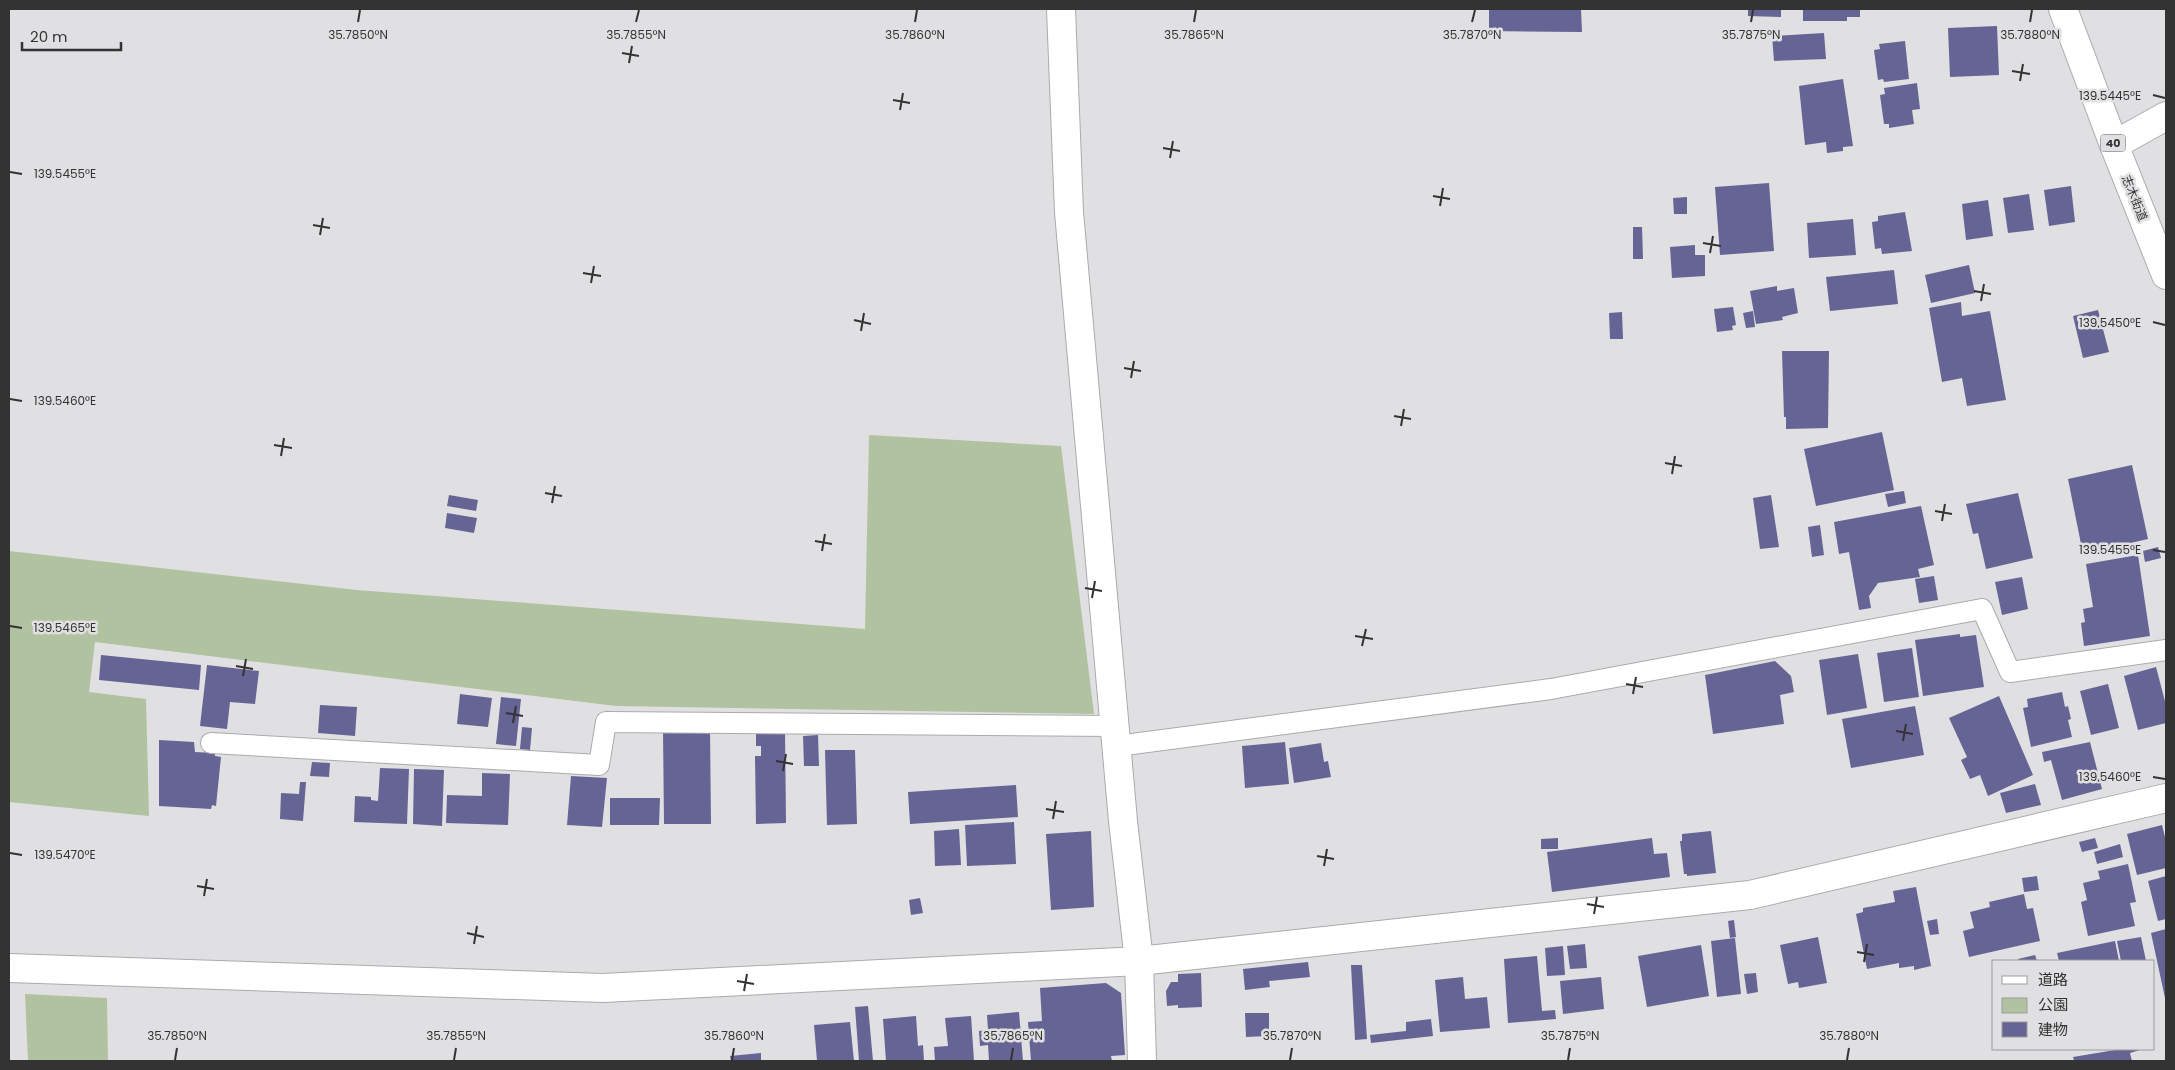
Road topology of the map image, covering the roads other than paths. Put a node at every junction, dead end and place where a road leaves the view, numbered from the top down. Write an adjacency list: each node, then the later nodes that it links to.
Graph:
1 (1061, 9): 7 (street)
2 (2063, 9): 4 (street, 志木街道 / 40)
3 (2166, 116): 4 (street)
4 (2114, 145): 5 (street, 志木街道 / 40)
5 (2166, 275)
6 (2166, 650): 7 (lane)
7 (1116, 736): 8 (lane); 10 (street)
8 (211, 743)
9 (2166, 798): 10 (street)
10 (1139, 961): 11 (street); 12 (street)
11 (9, 968)
12 (1142, 1061)

